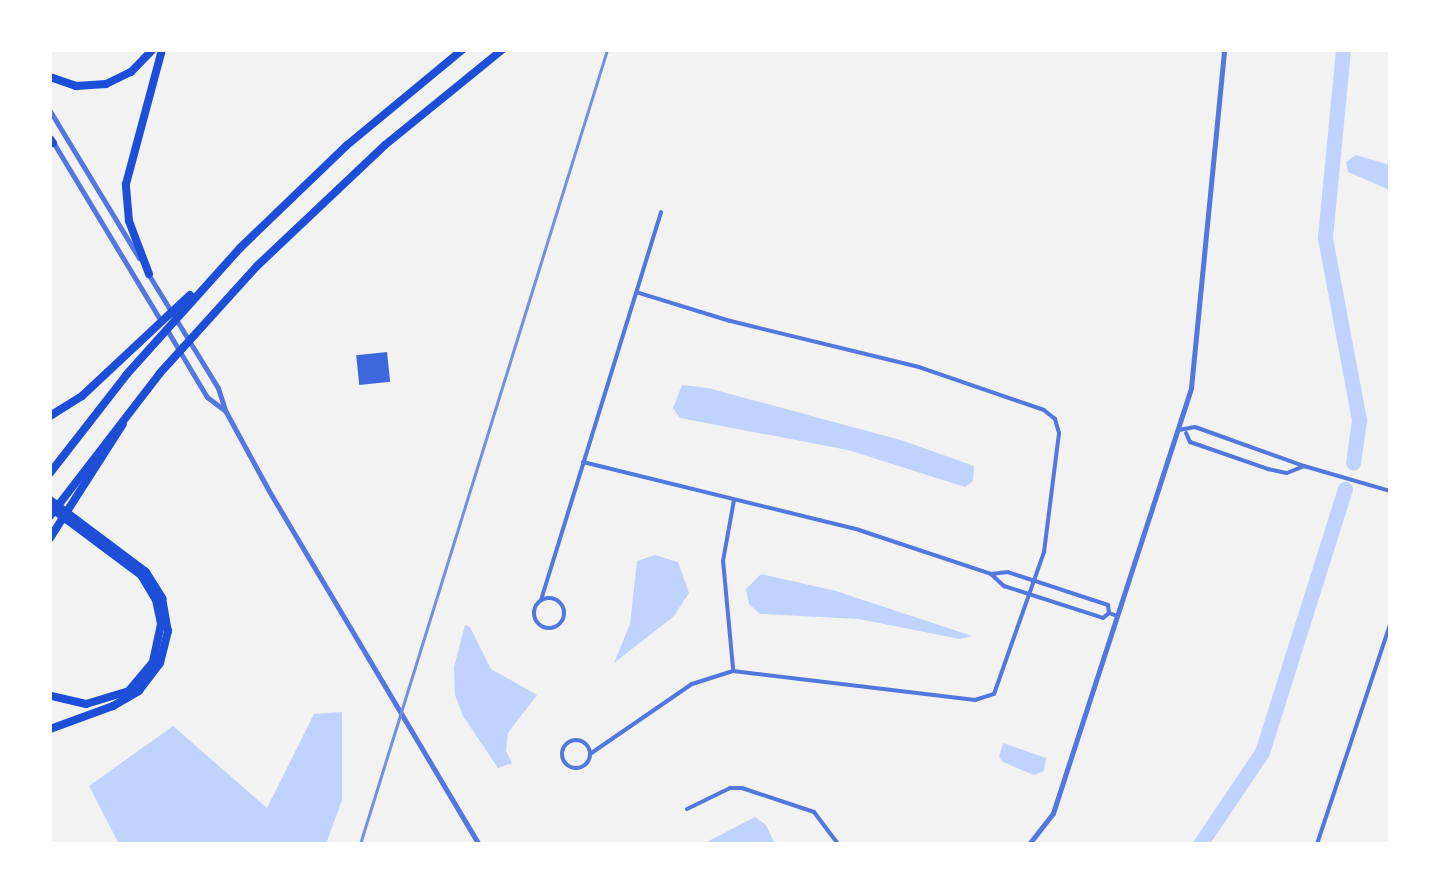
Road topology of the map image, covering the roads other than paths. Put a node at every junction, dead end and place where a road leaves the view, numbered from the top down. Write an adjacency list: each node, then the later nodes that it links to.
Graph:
1 (152, 50): 6 (highway)
2 (162, 50): 12 (highway)
3 (462, 50): 13 (highway)
4 (502, 50): 15 (highway)
5 (1224, 50): 18 (street)
6 (50, 77)
7 (50, 111): 10 (street)
8 (51, 140): 11 (street)
9 (661, 212): 14 (street)
10 (132, 245): 11 (street); 12 (street)
11 (120, 253): 16 (street)
12 (149, 274): 16 (street)
13 (200, 290): 17 (highway); 21 (highway)
14 (636, 292): 19 (street); 28 (street)
15 (128, 412): 25 (highway); 26 (highway)
16 (226, 412): 38 (street)
17 (50, 416)
18 (1182, 431): 20 (street); 20 (street); 31 (street)
19 (583, 462): 23 (street); 30 (street)
20 (1304, 466): 22 (street)
21 (52, 471)
22 (1390, 491)
23 (734, 500): 27 (street); 33 (street)
24 (50, 503): 34 (highway); 35 (highway)
25 (50, 516)
26 (50, 538)
27 (991, 574): 28 (street); 29 (street)
28 (1035, 580): 29 (street); 31 (street)
29 (1030, 595): 31 (street); 33 (street)
30 (541, 600): 30 (street)
31 (1113, 614): 40 (street)
32 (1390, 624): 41 (street)
33 (733, 671): 36 (street)
34 (50, 696)
35 (50, 729)
36 (590, 754): 36 (street)
37 (687, 809): 39 (street)
38 (479, 844)
39 (838, 844)
40 (1028, 844)
41 (1317, 844)

